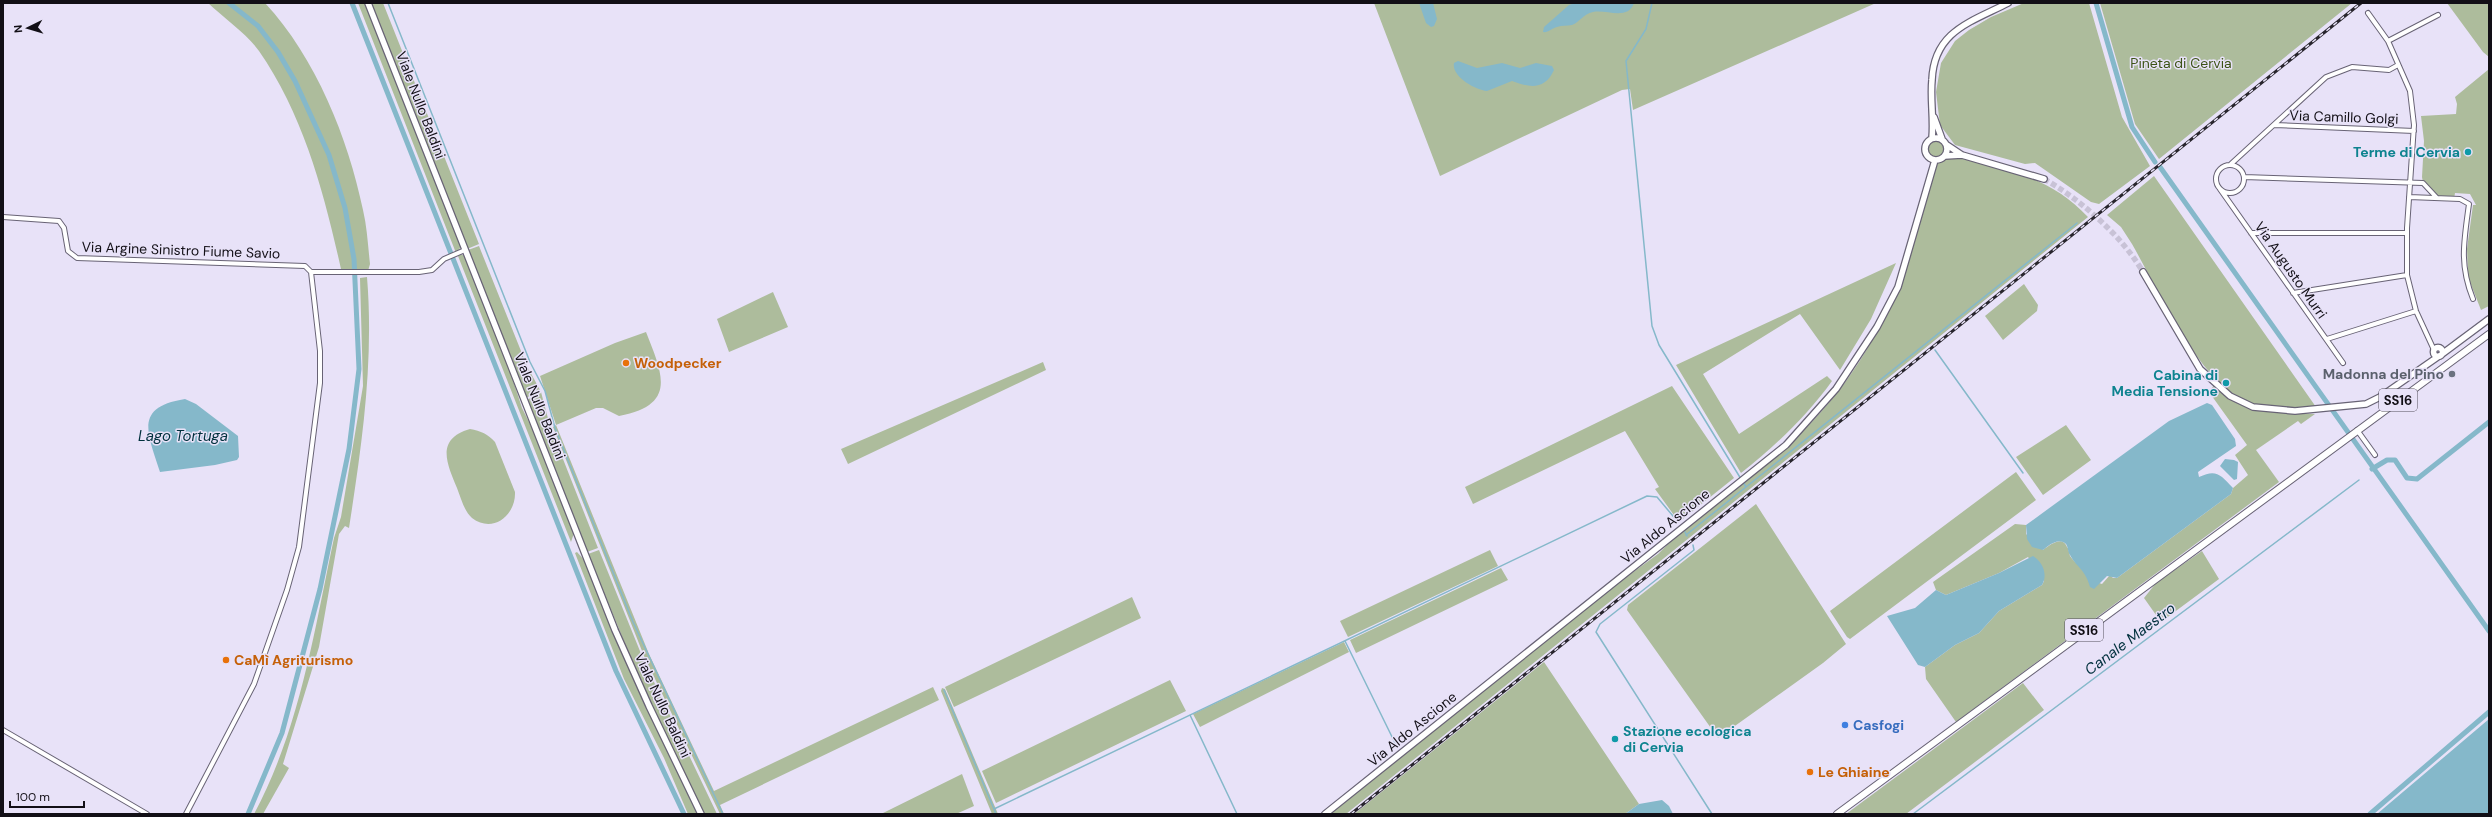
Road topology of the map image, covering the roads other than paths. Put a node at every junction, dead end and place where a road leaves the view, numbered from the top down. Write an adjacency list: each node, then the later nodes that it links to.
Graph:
1 (368, 3): 28 (street, Viale Nullo Baldini)
2 (2008, 3): 7 (street)
3 (2368, 13): 5 (street)
4 (2438, 15): 5 (street)
5 (2388, 41): 6 (street)
6 (2398, 64): 8 (street); 9 (street)
7 (1932, 107): 10 (street); 11 (street)
8 (2274, 125): 9 (street, Via Camillo Golgi); 17 (street)
9 (2414, 131): 20 (street)
10 (1932, 138): 11 (street); 14 (street)
11 (1942, 139): 12 (street)
12 (1947, 145): 13 (street); 15 (street)
13 (1962, 155): 15 (street); 19 (street)
14 (1927, 156): 16 (street); 21 (street, Via Aldo Ascione)
15 (1945, 156): 16 (street)
16 (1935, 160): 21 (street, Via Aldo Ascione)
17 (2231, 164): 18 (street); 22 (street)
18 (2244, 177): 20 (street); 22 (street)
19 (2044, 179)
20 (2410, 182): 23 (street); 24 (street)
21 (1926, 186): 50 (street, Via Aldo Ascione)
22 (2220, 189): 26 (street, Via Augusto Murri)
23 (2409, 197): 24 (street); 27 (street)
24 (2437, 198): 33 (street)
25 (3, 218): 29 (street, Via Argine Sinistro Fiume Savio)
26 (2251, 233): 27 (street); 32 (street, Via Augusto Murri)
27 (2406, 233): 31 (street)
28 (462, 252): 29 (street, Via Argine Sinistro Fiume Savio); 49 (street, Viale Nullo Baldini)
29 (311, 272): 48 (street)
30 (2143, 272): 41 (street)
31 (2407, 275): 32 (street); 34 (street)
32 (2293, 292): 39 (street, Via Augusto Murri)
33 (2473, 299)
34 (2416, 311): 39 (street); 41 (street)
35 (2489, 319): 41 (street)
36 (2489, 330): 40 (main road)
37 (2489, 334): 40 (main road, SS16)
38 (2489, 338): 43 (main road, SS16)
39 (2326, 339): 42 (street, Via Augusto Murri)
40 (2470, 348): 43 (main road, SS16)
41 (2438, 352)
42 (2343, 363)
43 (2442, 369): 44 (main road, SS16)
44 (2356, 430): 45 (street); 51 (main road, SS16)
45 (2375, 455)
46 (3, 730): 47 (street)
47 (147, 814)
48 (186, 814)
49 (701, 814)
50 (1325, 814)
51 (1837, 814)

